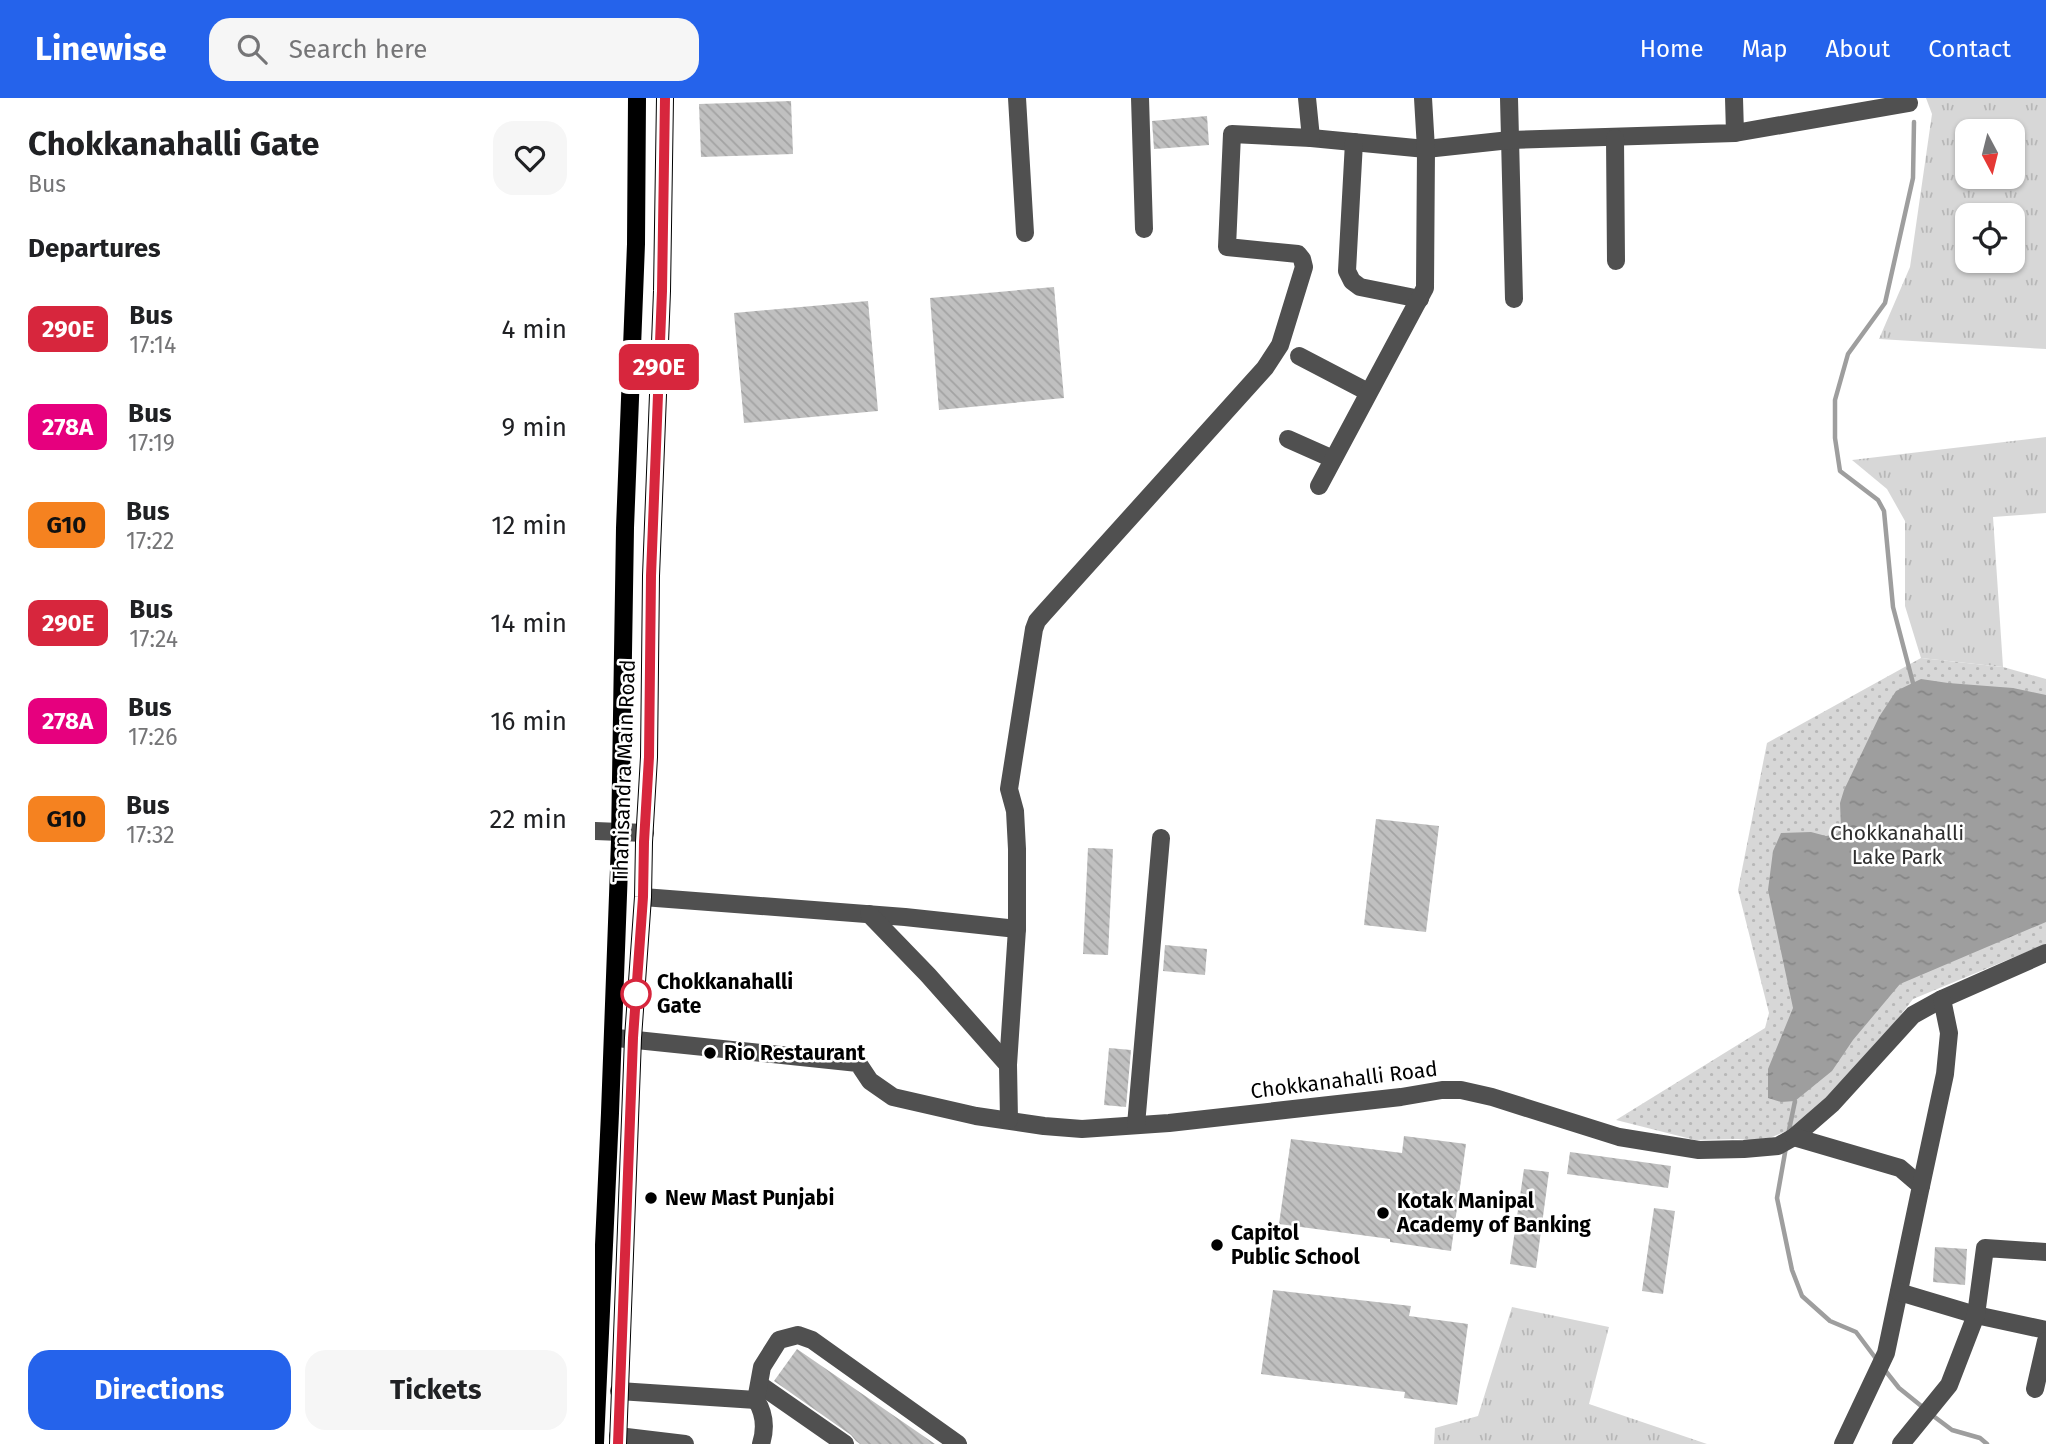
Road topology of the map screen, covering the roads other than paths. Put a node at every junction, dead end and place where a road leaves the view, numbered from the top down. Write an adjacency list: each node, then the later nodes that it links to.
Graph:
1 (637, 98): 28 (main road, Thanisandra Main Road)
2 (666, 98): 29 (main road, Thanisandra Main Road)
3 (1017, 98): 18 (street)
4 (1140, 98): 17 (street)
5 (1307, 98): 12 (street)
6 (1423, 98): 16 (street)
7 (1509, 98): 14 (street)
8 (1734, 98): 11 (street)
9 (1909, 103): 10 (street)
10 (1836, 106): 11 (street)
11 (1735, 134): 13 (street)
12 (1311, 138): 15 (street); 34 (street)
13 (1615, 138): 14 (street); 19 (street)
14 (1510, 140): 16 (street); 21 (street)
15 (1354, 142): 16 (street); 20 (street)
16 (1426, 149): 20 (street)
17 (1144, 229)
18 (1025, 233)
19 (1616, 261)
20 (1420, 299): 23 (street)
21 (1514, 299)
22 (1299, 356): 23 (street)
23 (1368, 392): 25 (street)
24 (1288, 439): 25 (street)
25 (1333, 459): 26 (street)
26 (1319, 486)
27 (595, 831): 28 (street)
28 (620, 836): 29 (street); 31 (street); 37 (main road, Thanisandra Main Road)
29 (644, 837): 32 (main road, Thanisandra Main Road)
30 (1161, 838): 41 (street)
31 (595, 840)
32 (643, 897): 33 (street); 38 (main road, Thanisandra Main Road)
33 (869, 914): 34 (street); 39 (street)
34 (1017, 929): 39 (street)
35 (2046, 953): 36 (street, Chokkanahalli Road)
36 (1942, 999): 42 (street, Chokkanahalli Road); 43 (street)
37 (612, 1037): 38 (street, Chokkanahalli Road); 49 (main road, Thanisandra Main Road)
38 (633, 1038): 40 (street, Chokkanahalli Road); 51 (main road, Thanisandra Main Road)
39 (1008, 1065): 40 (street)
40 (1009, 1120): 41 (street, Chokkanahalli Road)
41 (1136, 1125): 42 (street, Chokkanahalli Road)
42 (1794, 1137): 43 (street)
43 (1921, 1186): 45 (street)
44 (2046, 1252): 46 (street)
45 (1899, 1292): 46 (street); 59 (street)
46 (1976, 1315): 47 (street); 60 (street)
47 (2046, 1330)
48 (2046, 1341): 50 (street)
49 (596, 1369): 54 (main road, Thanisandra Main Road)
50 (2035, 1389)
51 (619, 1391): 52 (street); 53 (main road, Thanisandra Main Road)
52 (758, 1393): 56 (street); 57 (street); 58 (street)
53 (618, 1440): 55 (street)
54 (595, 1443)
55 (685, 1444)
56 (761, 1444)
57 (845, 1444)
58 (958, 1444)
59 (1843, 1444)
60 (1902, 1444)

